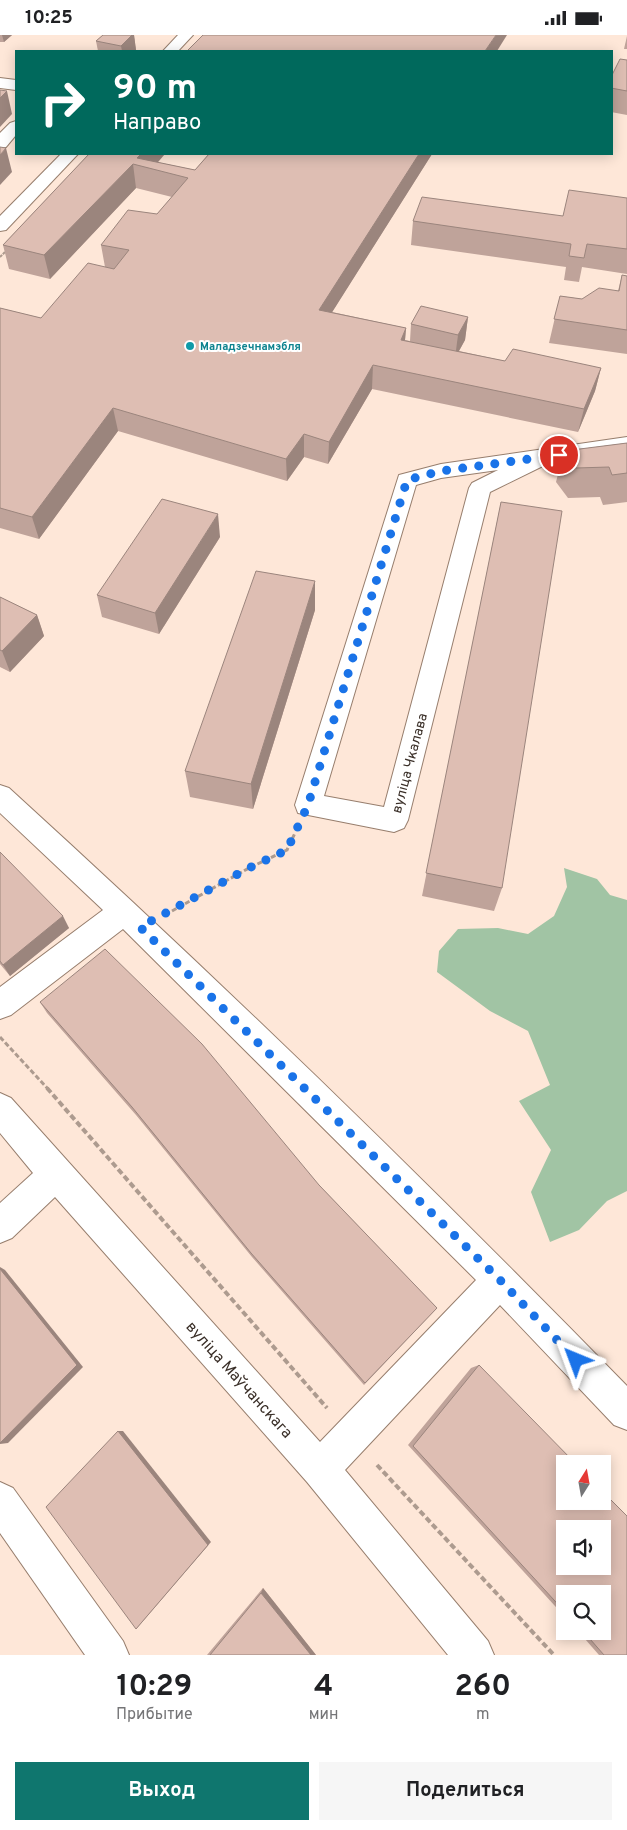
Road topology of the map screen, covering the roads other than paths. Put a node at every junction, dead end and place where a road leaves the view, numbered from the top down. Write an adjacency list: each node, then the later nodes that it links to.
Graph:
1 (186, 35): 2 (street)
2 (171, 50)
3 (0, 83): 4 (street)
4 (15, 85)
5 (15, 126): 6 (street)
6 (0, 143)
7 (69, 155): 8 (street)
8 (0, 226)
9 (627, 444): 10 (street, вуліца Чкалава)
10 (542, 457): 10 (street, вуліца Чкалава)
11 (0, 796): 12 (street)
12 (132, 919): 13 (street); 17 (street)
13 (0, 1005)
14 (0, 1109): 15 (street, вуліца Маўчанскага)
15 (56, 1174): 16 (street); 19 (street, вуліца Маўчанскага)
16 (0, 1226)
17 (500, 1280): 18 (street); 19 (street)
18 (627, 1413)
19 (320, 1469): 22 (street, вуліца Маўчанскага)
20 (0, 1501): 21 (street)
21 (109, 1655)
22 (474, 1655)

